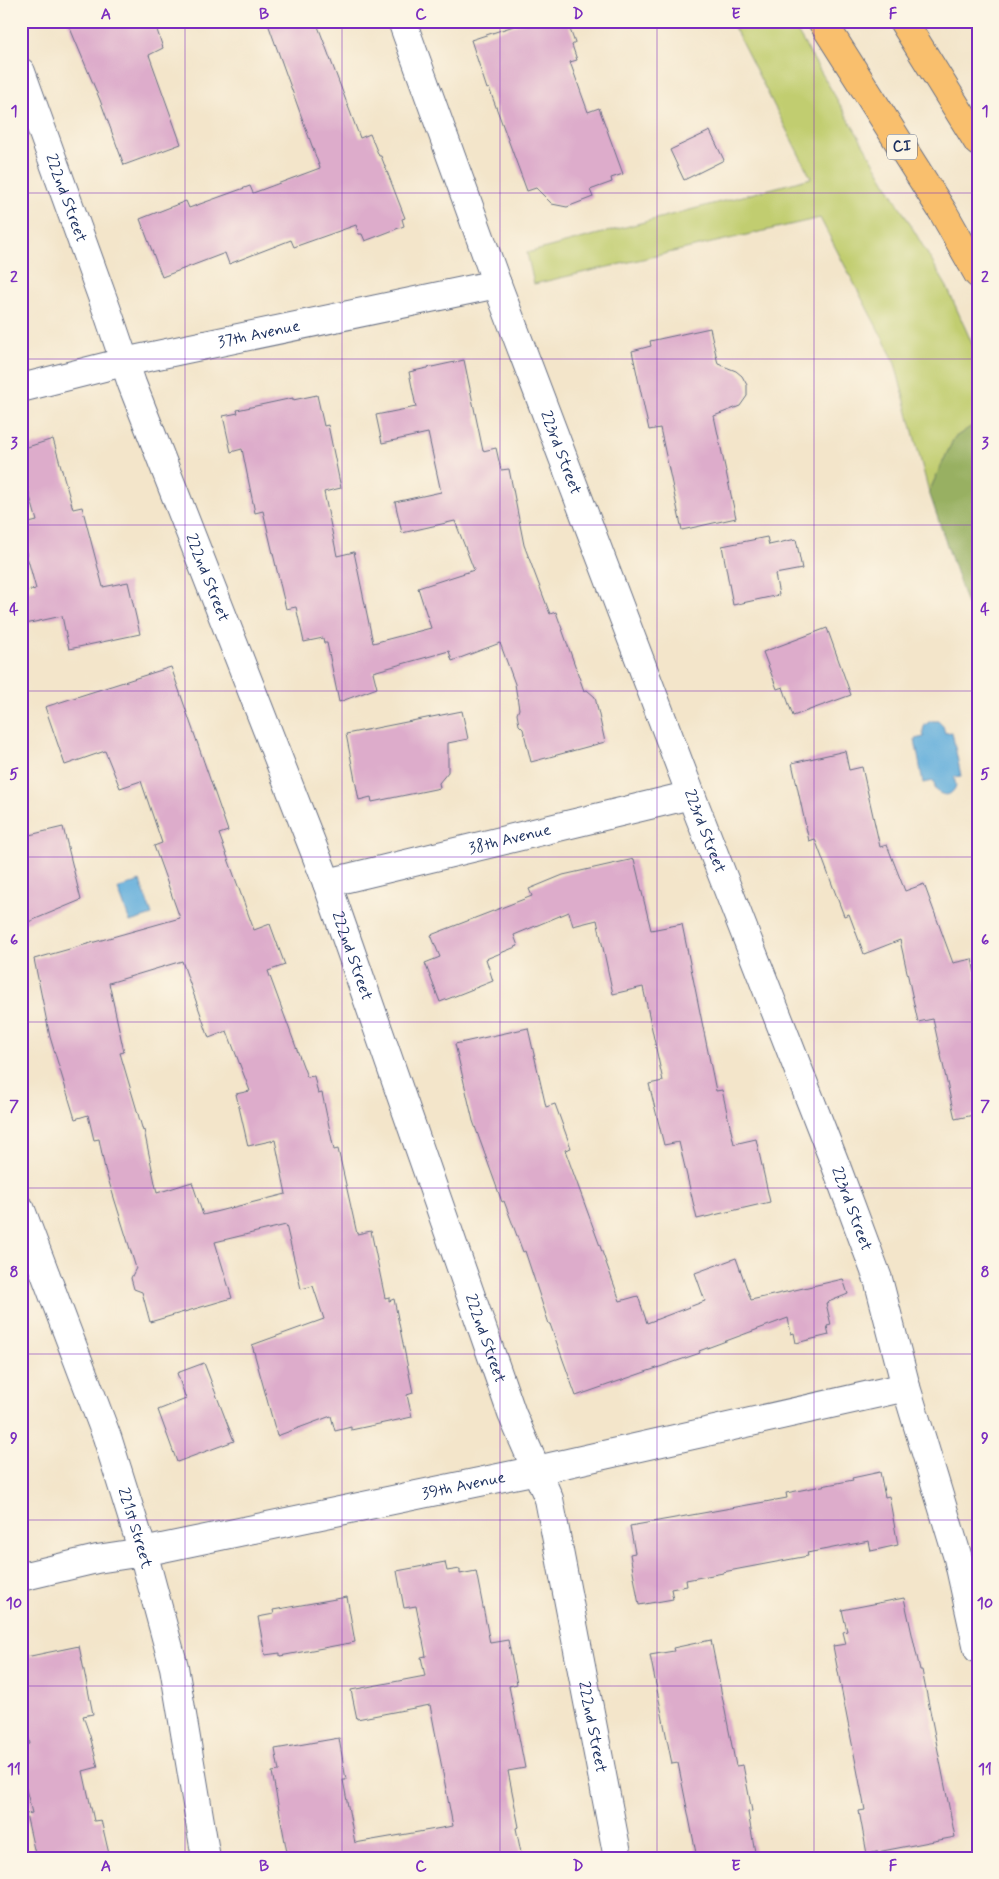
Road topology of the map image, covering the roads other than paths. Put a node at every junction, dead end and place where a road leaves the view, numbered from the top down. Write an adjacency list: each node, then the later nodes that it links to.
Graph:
1 (402, 21): 7 (street, 223rd Street)
2 (822, 21): 6 (highway, CI)
3 (903, 21): 5 (highway)
4 (21, 72): 8 (street, 222nd Street)
5 (978, 142)
6 (978, 274)
7 (497, 284): 8 (street, 37th Avenue); 10 (street, 223rd Street)
8 (124, 362): 9 (street, 37th Avenue); 11 (street, 222nd Street)
9 (21, 388)
10 (691, 795): 11 (street, 38th Avenue); 13 (street, 223rd Street)
11 (327, 883): 14 (street, 222nd Street)
12 (21, 1210): 15 (street, 221st Street)
13 (906, 1388): 14 (street, 39th Avenue); 17 (street, 223rd Street)
14 (538, 1470): 15 (street, 39th Avenue); 19 (street, 222nd Street)
15 (143, 1552): 16 (street, 39th Avenue); 18 (street, 221st Street)
16 (21, 1577)
17 (978, 1649)
18 (206, 1858)
19 (618, 1858)

